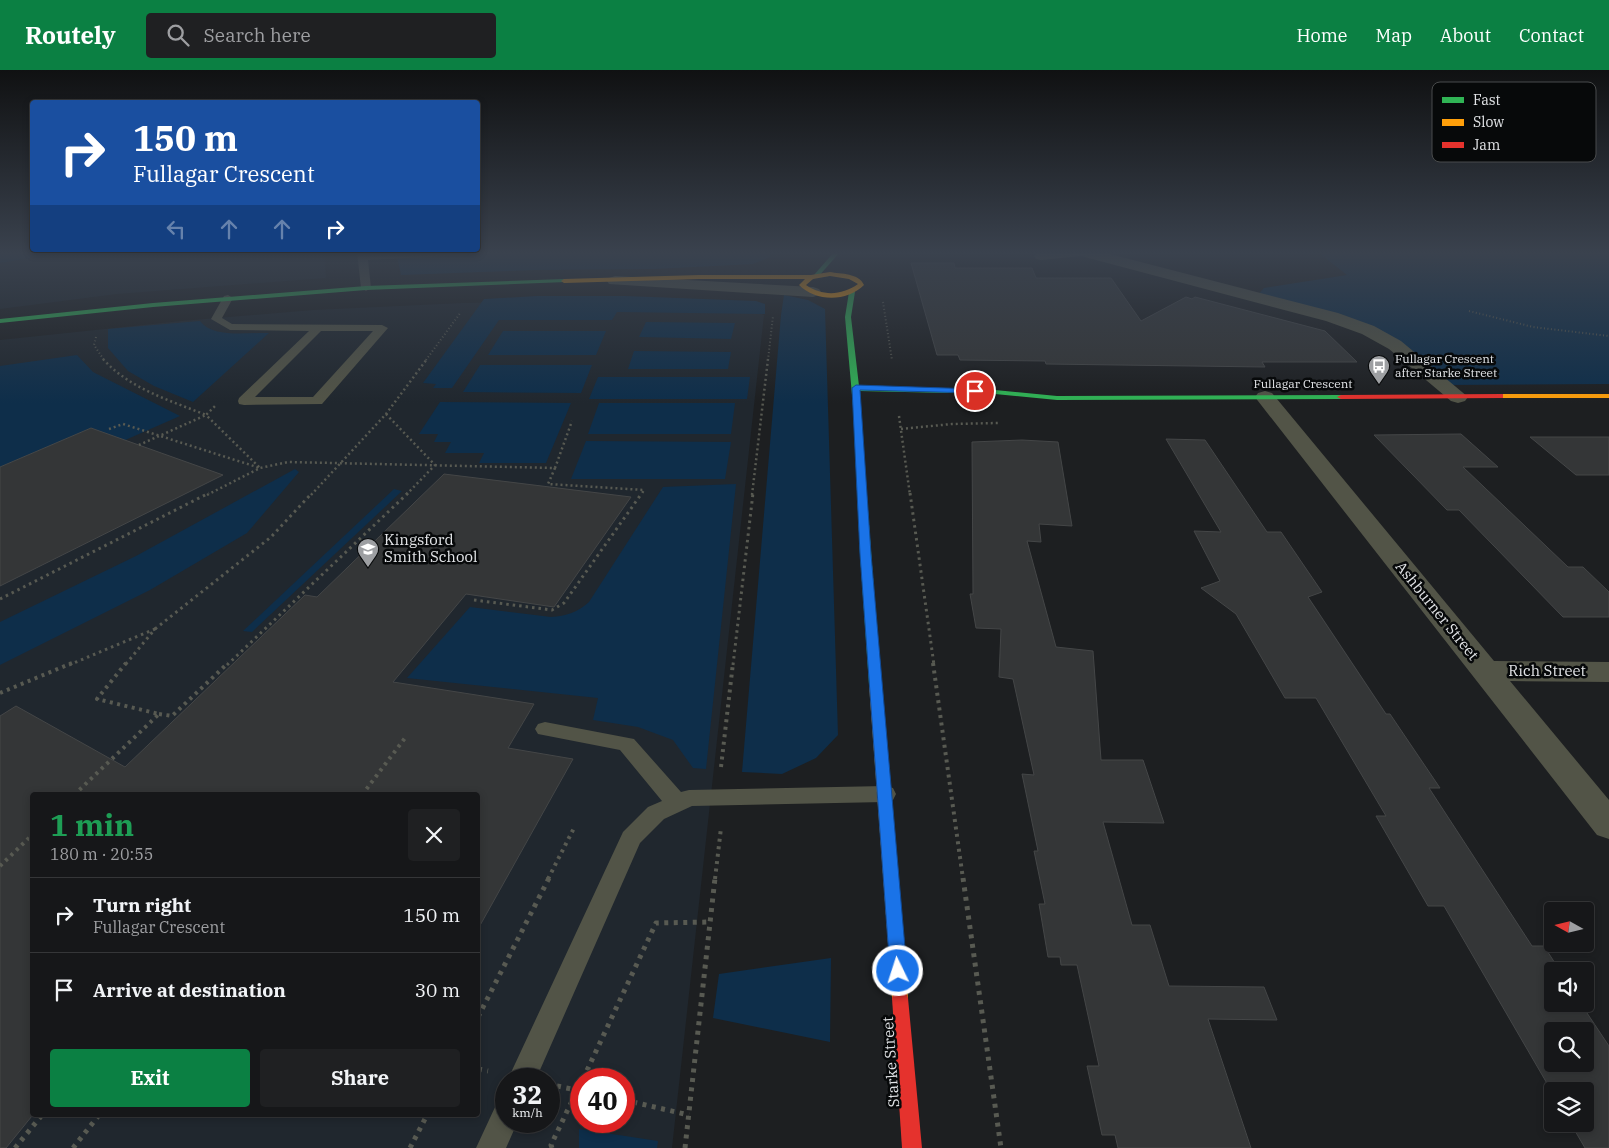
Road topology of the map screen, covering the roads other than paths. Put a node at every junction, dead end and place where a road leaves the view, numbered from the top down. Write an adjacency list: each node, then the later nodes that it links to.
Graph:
1 (185, 302): 7 (street)
2 (226, 302): 8 (lane)
3 (834, 302): 6 (street)
4 (850, 302): 6 (street, Starke Street)
5 (1276, 302): 11 (street)
6 (848, 317): 9 (street, Starke Street)
7 (0, 321)
8 (318, 328): 8 (lane)
9 (856, 388): 12 (street, Fullagar Crescent); 18 (street, Starke Street)
10 (1609, 396): 11 (street, Fullagar Crescent)
11 (1458, 397): 13 (street, Fullagar Crescent)
12 (1057, 398): 13 (street, Fullagar Crescent); 14 (street, Fullagar Crescent)
13 (1265, 398): 15 (street, Ashburner Street)
14 (1004, 404)
15 (1485, 671): 16 (street, Rich Street); 20 (street, Ashburner Street)
16 (1609, 672)
17 (545, 729): 19 (lane)
18 (885, 794): 19 (lane); 24 (street, Starke Street)
19 (677, 803): 21 (lane)
20 (1609, 825)
21 (527, 1068)
22 (498, 1133): 23 (lane)
23 (491, 1148)
24 (912, 1148)

